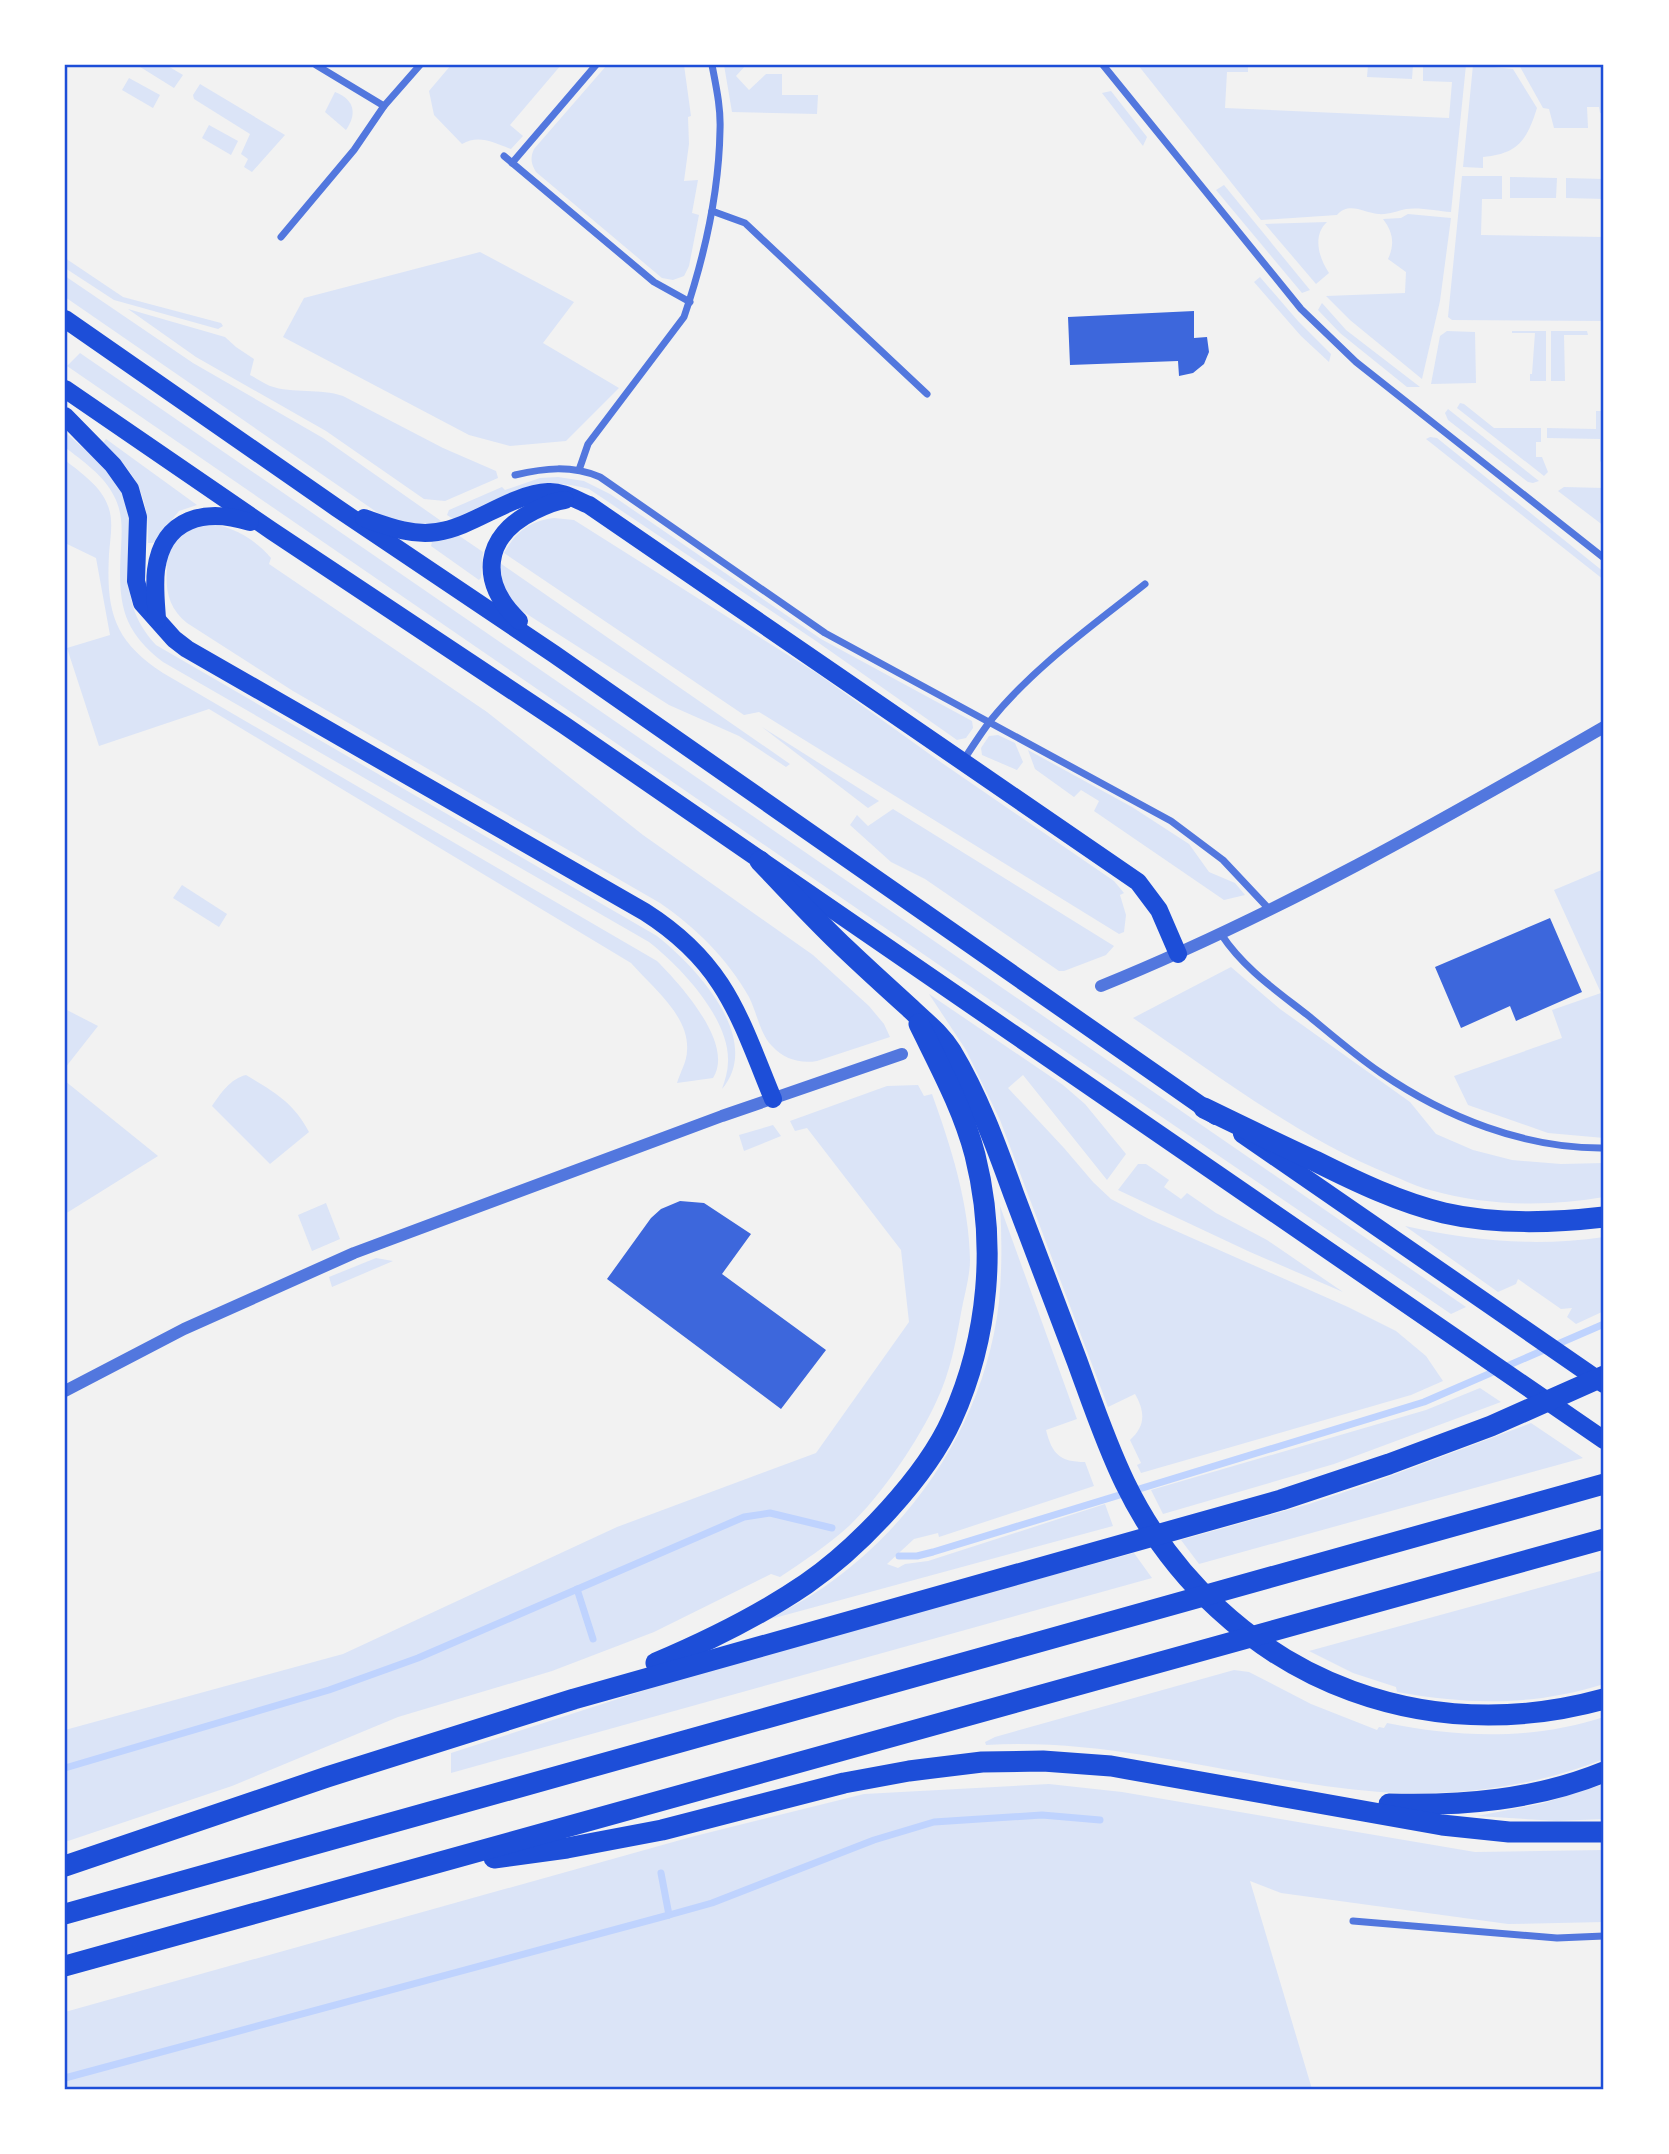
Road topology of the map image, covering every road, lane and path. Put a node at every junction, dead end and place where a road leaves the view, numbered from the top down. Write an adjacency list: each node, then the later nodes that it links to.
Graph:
1 (316, 65): 6 (street)
2 (420, 65): 6 (street)
3 (596, 65): 8 (street)
4 (712, 65): 9 (street)
5 (1103, 65): 21 (street)
6 (384, 106): 10 (street)
7 (504, 156): 8 (street)
8 (512, 163): 11 (street)
9 (712, 211): 11 (street); 14 (street)
10 (281, 237)
11 (690, 302): 16 (street)
12 (65, 319): 19 (main road)
13 (65, 389): 20 (main road)
14 (927, 394)
15 (65, 416): 23 (main road)
16 (579, 470): 17 (street); 25 (street)
17 (515, 475)
18 (579, 501): 19 (main road); 24 (main road); 27 (main road)
19 (337, 508): 24 (main road)
20 (272, 531): 23 (main road); 28 (main road)
21 (1604, 558)
22 (1145, 583): 25 (street)
23 (157, 619): 35 (main road)
24 (554, 654): 36 (main road)
25 (990, 721): 27 (street); 29 (street)
26 (1604, 727): 29 (street)
27 (963, 761): 31 (main road)
28 (760, 861): 33 (highway); 42 (main road)
29 (1269, 909): 30 (street)
30 (1221, 934): 31 (street); 37 (street)
31 (1178, 954): 32 (street)
32 (1101, 986)
33 (913, 1012): 45 (highway); 46 (highway)
34 (902, 1054): 35 (street)
35 (773, 1099): 41 (street)
36 (1204, 1108): 38 (highway); 40 (main road)
37 (1604, 1148)
38 (1604, 1217)
39 (1604, 1376): 45 (highway)
40 (1604, 1384)
41 (65, 1391)
42 (1604, 1440)
43 (1604, 1484): 52 (highway)
44 (1604, 1538): 51 (highway)
45 (574, 1699): 50 (highway)
46 (1604, 1699)
47 (1604, 1772): 48 (highway)
48 (1327, 1803): 49 (highway); 51 (highway)
49 (1604, 1832)
50 (65, 1866)
51 (412, 1869): 55 (highway)
52 (65, 1914)
53 (1353, 1921): 54 (street)
54 (1604, 1936)
55 (65, 1966)

